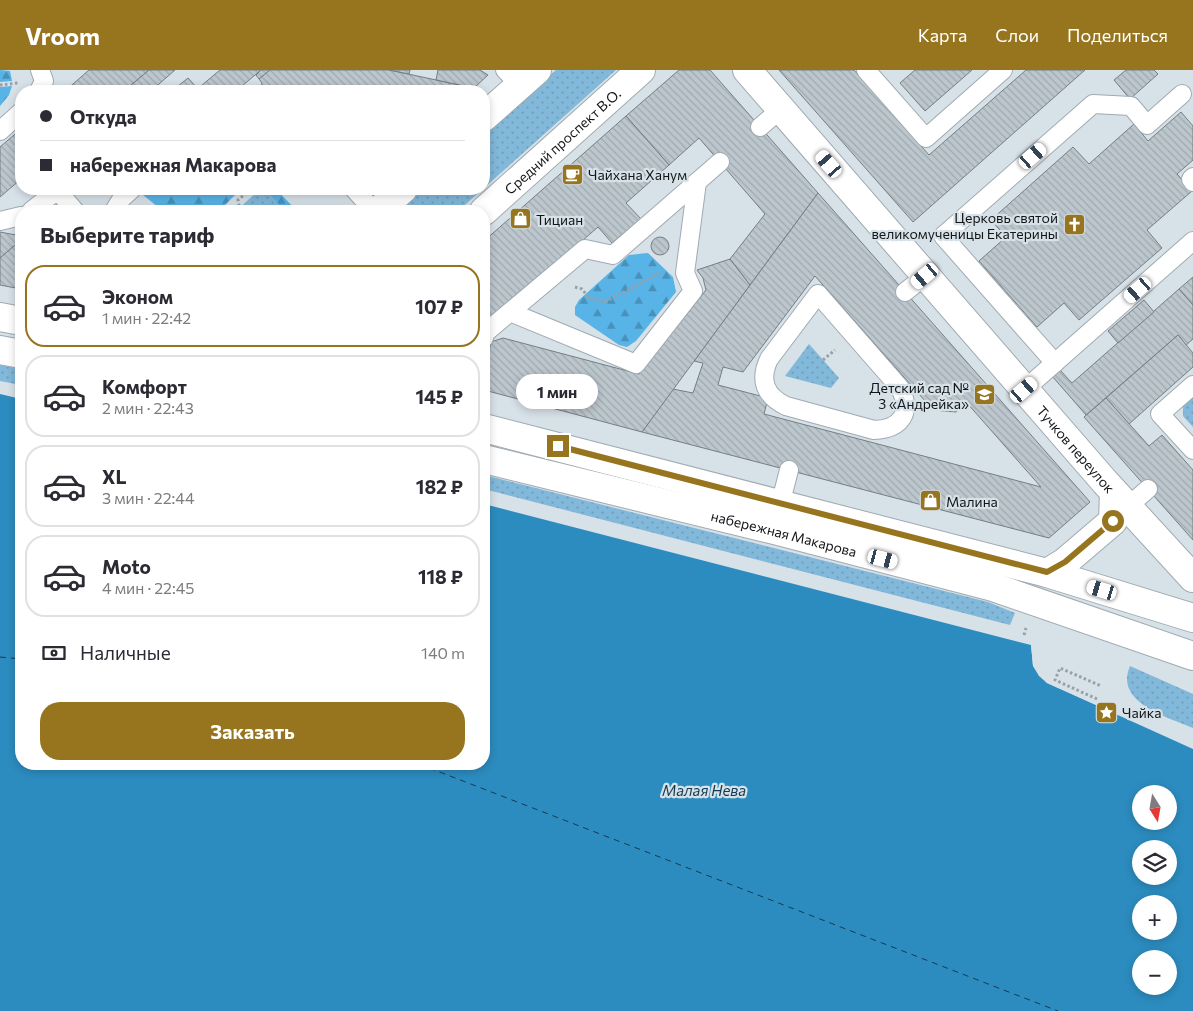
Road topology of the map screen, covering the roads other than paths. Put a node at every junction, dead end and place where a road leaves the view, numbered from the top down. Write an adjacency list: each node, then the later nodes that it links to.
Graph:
1 (40, 70): 7 (lane)
2 (641, 70): 28 (main road, Средний проспект В.О.)
3 (747, 70): 9 (main road, Тучков переулок)
4 (866, 70): 5 (lane)
5 (1003, 70)
6 (521, 75): 10 (main road)
7 (42, 85)
8 (1182, 94): 39 (lane)
9 (781, 108): 12 (lane); 41 (main road, Тучков переулок)
10 (490, 110)
11 (15, 117): 13 (lane)
12 (760, 127)
13 (0, 131)
14 (720, 162): 16 (lane)
15 (1193, 177): 17 (lane)
16 (697, 182): 32 (lane); 32 (lane)
17 (1193, 182)
18 (52, 195): 23 (lane)
19 (62, 195): 24 (lane)
20 (125, 195): 25 (lane)
21 (360, 195): 26 (lane)
22 (396, 195): 27 (main road)
23 (39, 205)
24 (70, 205)
25 (118, 205)
26 (370, 205)
27 (383, 205)
28 (490, 206)
29 (15, 218): 30 (lane)
30 (0, 222)
31 (1193, 241): 39 (lane)
32 (510, 312): 35 (lane)
33 (0, 317): 34 (main road)
34 (15, 320)
35 (490, 329)
36 (857, 332): 36 (lane)
37 (0, 350): 38 (main road)
38 (15, 353)
39 (1055, 363): 41 (lane)
40 (1193, 385): 43 (lane)
41 (1024, 390): 47 (main road, Тучков переулок)
42 (490, 430): 48 (main road, набережная Макарова)
43 (1189, 453)
44 (490, 461): 49 (main road, набережная Макарова)
45 (789, 470): 48 (lane)
46 (1148, 489): 47 (lane)
47 (1121, 499): 50 (main road); 51 (main road, Тучков переулок)
48 (781, 503): 49 (lane); 50 (main road, набережная Макарова)
49 (774, 530): 53 (main road, набережная Макарова)
50 (1047, 572): 52 (main road, набережная Макарова)
51 (1193, 578)
52 (1193, 618)
53 (1193, 656)

